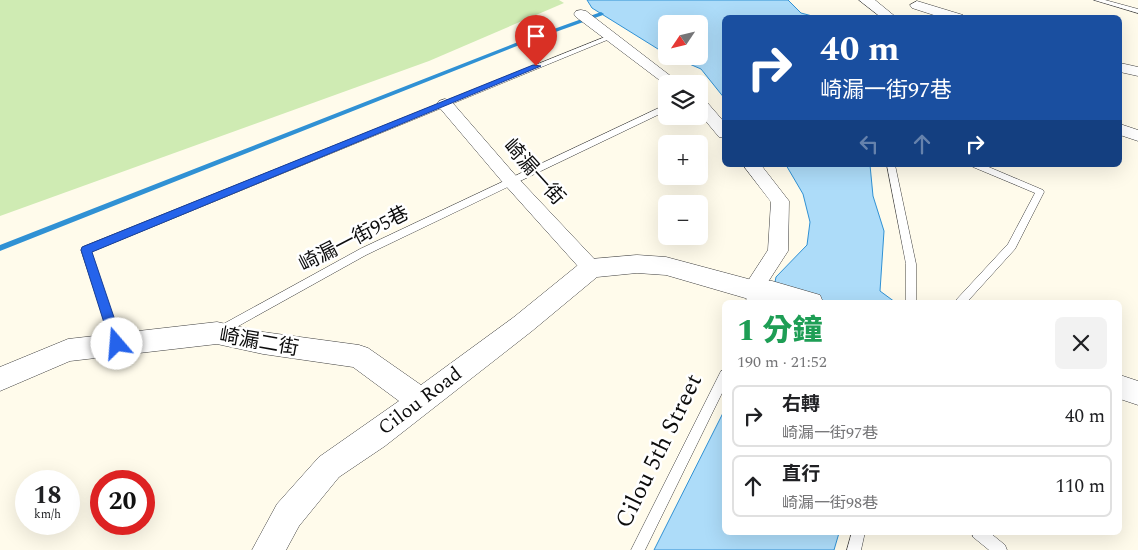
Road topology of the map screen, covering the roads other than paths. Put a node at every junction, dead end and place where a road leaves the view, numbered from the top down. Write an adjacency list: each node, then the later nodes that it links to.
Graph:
1 (866, 0): 6 (street)
2 (1097, 0): 4 (lane)
3 (918, 2): 7 (street); 8 (street)
4 (1138, 11)
5 (581, 14): 9 (street)
6 (887, 15)
7 (907, 15)
8 (950, 15)
9 (610, 37): 12 (street); 13 (lane)
10 (1122, 68): 11 (street)
11 (1138, 72)
12 (662, 75)
13 (444, 104): 22 (street, 崎漏一街); 29 (lane)
14 (658, 112): 22 (lane, 崎漏一街95巷)
15 (708, 114): 16 (street)
16 (722, 130)
17 (1122, 131): 18 (street)
18 (1138, 136)
19 (754, 167): 24 (street)
20 (891, 167): 26 (lane)
21 (981, 167): 27 (lane)
22 (511, 181): 23 (street, 崎漏一街); 28 (lane, 崎漏一街95巷)
23 (591, 268): 24 (street); 34 (street, Cilou Road)
24 (758, 294): 25 (street)
25 (798, 300)
26 (911, 300)
27 (963, 300)
28 (217, 333): 29 (street, 崎漏二街); 34 (street, 崎漏二街)
29 (117, 344): 30 (street, 崎漏二街)
30 (0, 379)
31 (722, 380): 38 (lane, Cilou 5th Street)
32 (1122, 388): 33 (street)
33 (1138, 393)
34 (421, 401): 37 (street, Cilou Road)
35 (858, 535): 39 (lane)
36 (982, 535): 40 (lane)
37 (268, 550)
38 (638, 550)
39 (854, 550)
40 (1000, 550)

